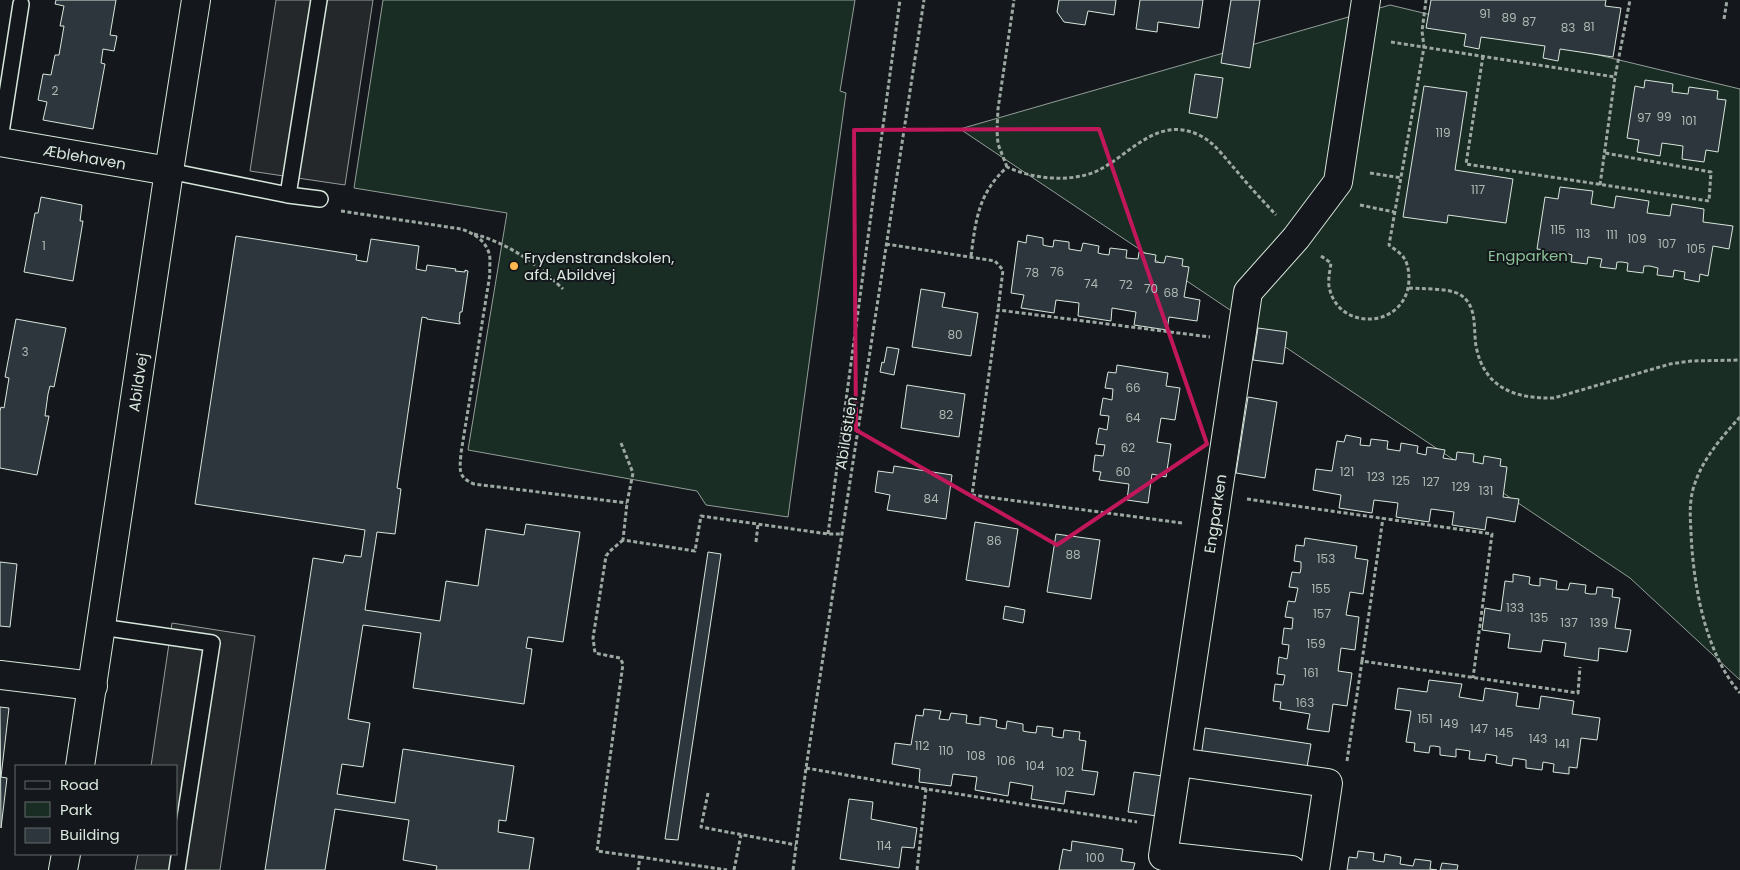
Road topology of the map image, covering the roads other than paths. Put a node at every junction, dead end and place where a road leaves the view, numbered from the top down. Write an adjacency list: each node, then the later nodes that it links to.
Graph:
1 (196, 0): 6 (street, Abildvej)
2 (319, 0): 7 (lane)
3 (1366, 0): 12 (street, Engparken)
4 (21, 4): 5 (lane, Æblehaven)
5 (0, 140): 6 (street, Æblehaven)
6 (169, 171): 7 (lane); 9 (street, Abildvej)
7 (288, 194): 8 (lane)
8 (320, 199)
9 (101, 626): 11 (street, Abildvej); 16 (lane)
10 (0, 675): 11 (street)
11 (92, 686): 13 (street, Abildvej)
12 (1178, 762): 17 (street, Engparken); 18 (street)
13 (80, 765)
14 (66, 855): 15 (street)
15 (64, 870)
16 (177, 870)
17 (1291, 870)
18 (1315, 870)

